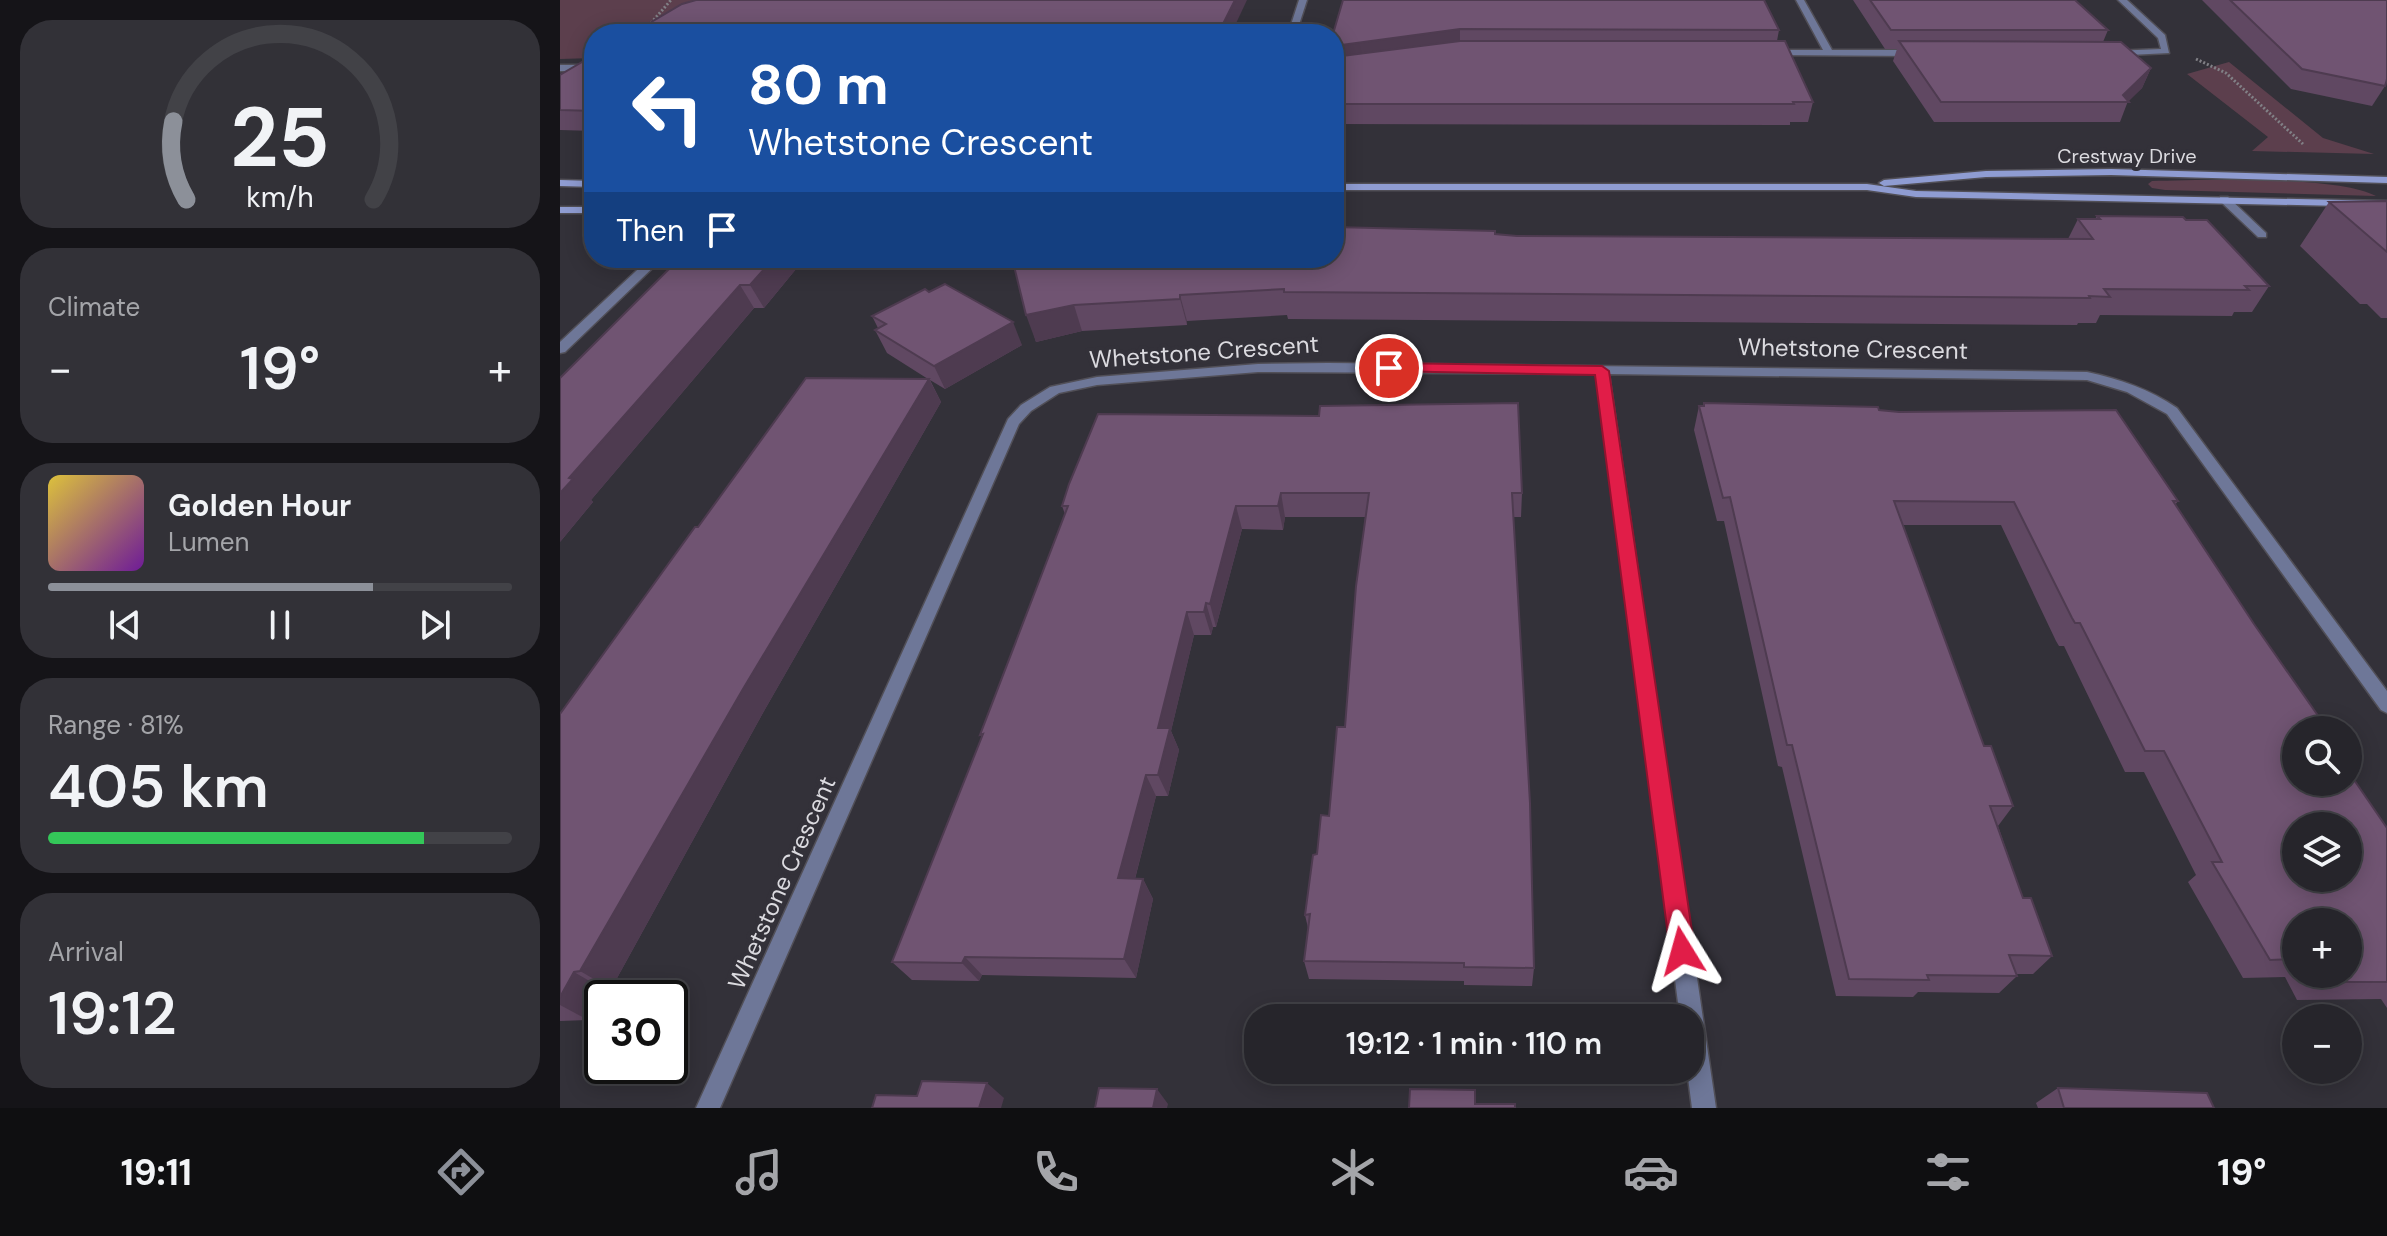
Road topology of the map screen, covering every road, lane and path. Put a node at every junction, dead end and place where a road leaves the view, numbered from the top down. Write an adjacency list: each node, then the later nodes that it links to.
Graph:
1 (671, 0): 5 (path)
2 (1303, 0): 6 (street)
3 (1800, 0): 9 (street)
4 (2122, 0): 7 (street)
5 (648, 24)
6 (1295, 24)
7 (2166, 51): 11 (street); 14 (path)
8 (1765, 53): 9 (street)
9 (1829, 53): 10 (street)
10 (1922, 53)
11 (2109, 54)
12 (560, 68): 13 (street)
13 (584, 68)
14 (2344, 178): 15 (street, Crestway Drive); 19 (street, Crestway Drive)
15 (2387, 180)
16 (560, 183): 17 (street)
17 (584, 184)
18 (1344, 187): 20 (street, Crestway Drive)
19 (1867, 187): 20 (street, Crestway Drive); 22 (street, Crestway Drive)
20 (1402, 189): 21 (street, Crestway Drive)
21 (1344, 193)
22 (2224, 199): 23 (street, Crestway Drive); 26 (street)
23 (2387, 204)
24 (560, 210): 25 (street)
25 (584, 210)
26 (2262, 235)
27 (646, 268): 28 (street)
28 (560, 349)
29 (1602, 371): 30 (street, Whetstone Crescent); 31 (street, Whetstone Crescent); 32 (street)
30 (2387, 705)
31 (708, 1108)
32 (1704, 1108)

